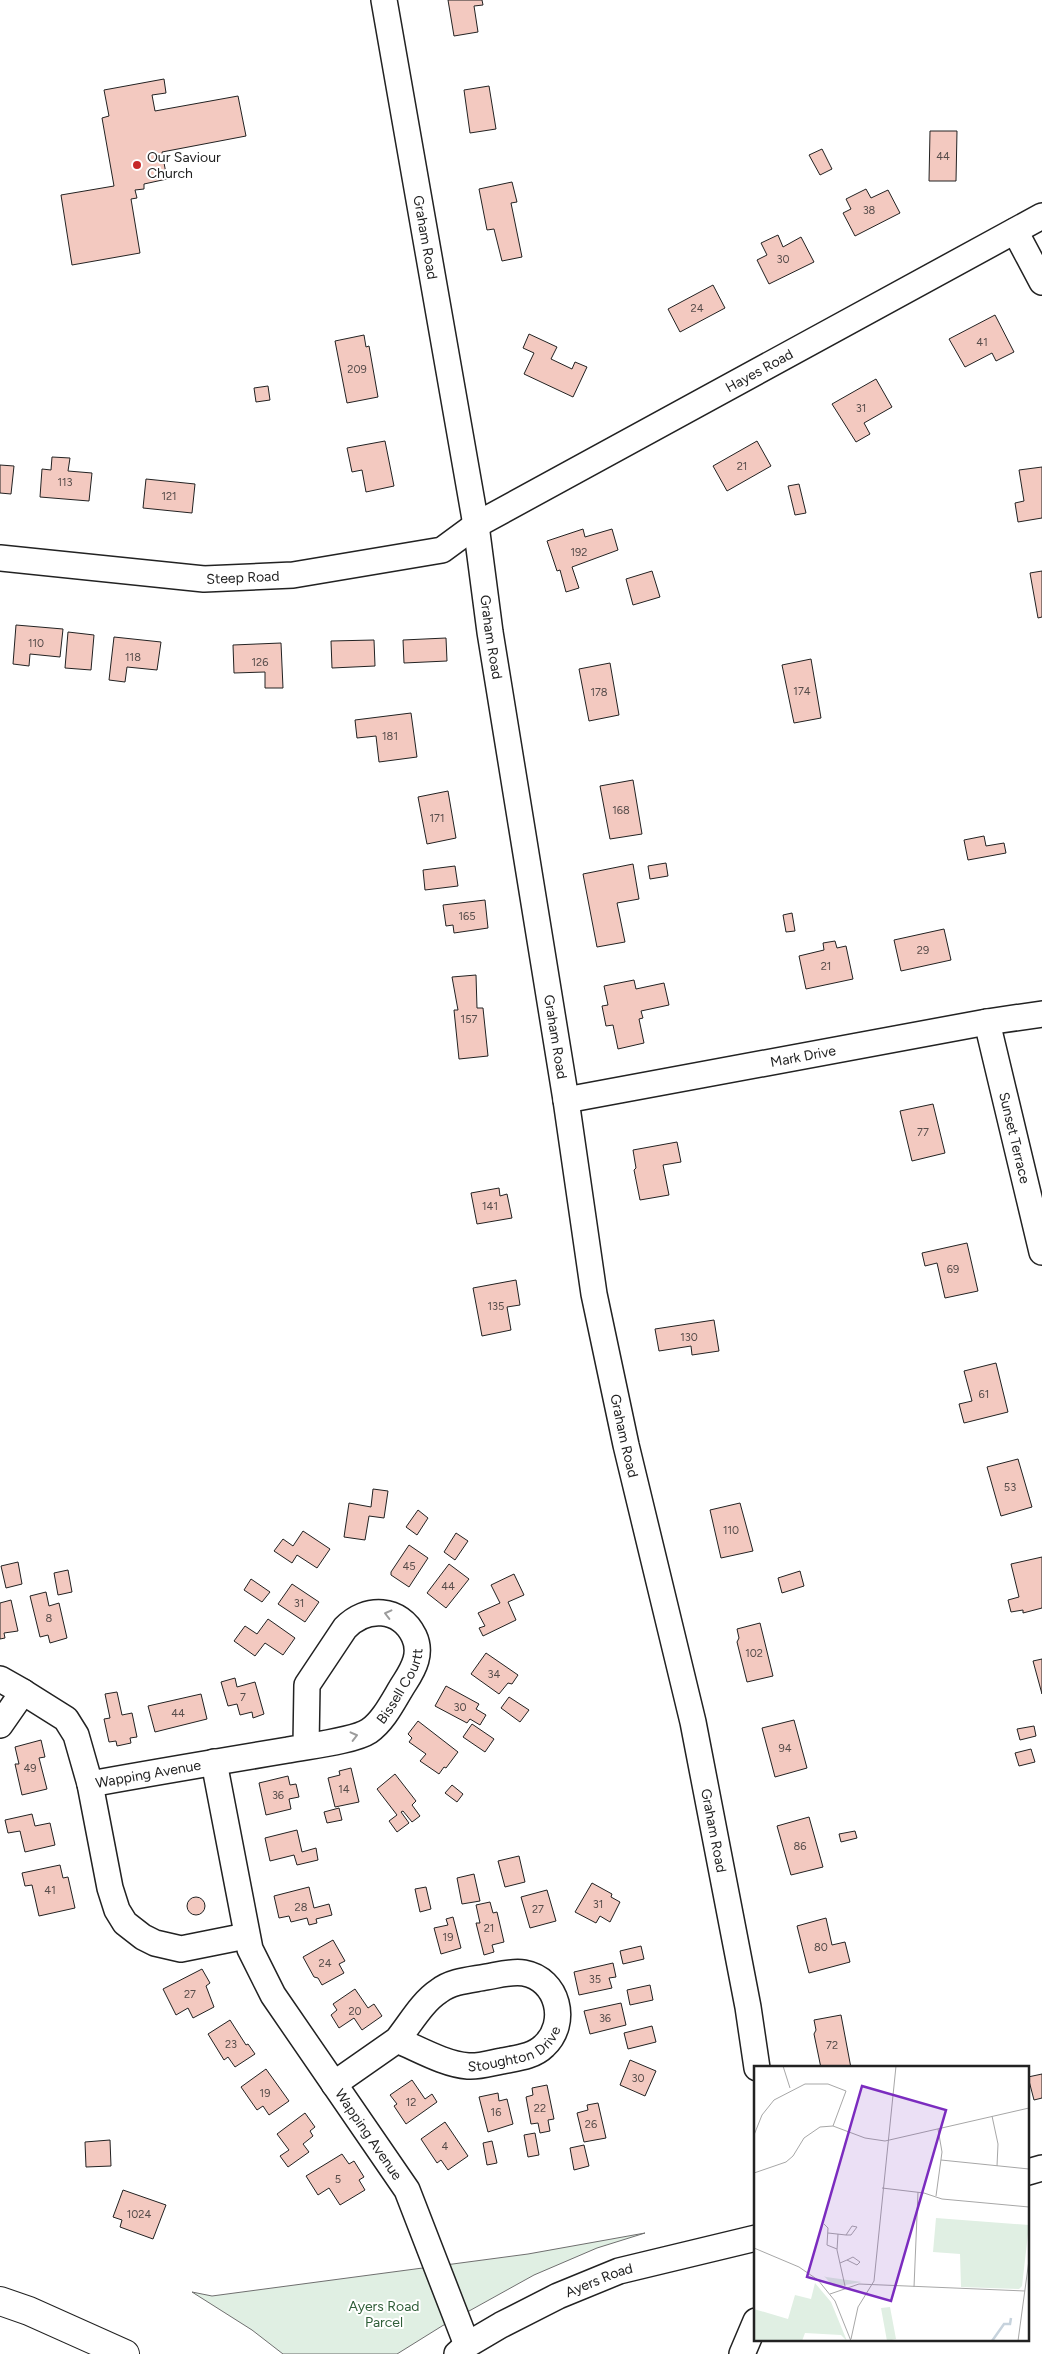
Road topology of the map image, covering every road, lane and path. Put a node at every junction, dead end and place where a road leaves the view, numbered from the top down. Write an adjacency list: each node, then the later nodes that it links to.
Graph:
1 (384, 0): 5 (street, Graham Road)
2 (1042, 216): 3 (street, Hayes Road)
3 (1015, 231): 4 (street); 5 (street, Hayes Road)
4 (1042, 282)
5 (476, 525): 6 (street, Steep Road); 9 (street, Graham Road)
6 (0, 558)
7 (1042, 1014): 8 (street, Mark Drive)
8 (987, 1022): 9 (street, Mark Drive); 10 (street, Sunset Terrace)
9 (566, 1100): 19 (street, Graham Road)
10 (1042, 1252)
11 (0, 1679): 12 (street)
12 (23, 1692): 13 (street); 16 (street)
13 (0, 1726)
14 (306, 1746): 14 (street, Bissell Courtt, one-way to 14); 15 (street, Bissell Courtt)
15 (214, 1762): 16 (street, Wapping Avenue); 17 (street, Wapping Avenue)
16 (90, 1784): 17 (street, Wapping Avenue)
17 (246, 1936): 20 (street, Wapping Avenue)
18 (397, 2040): 18 (street, Stoughton Drive); 20 (street, Stoughton Drive)
19 (757, 2066)
20 (334, 2084): 24 (street, Wapping Avenue)
21 (754, 2238): 24 (street, Ayers Road)
22 (0, 2301): 25 (main road)
23 (754, 2326): 26 (street)
24 (462, 2350)
25 (125, 2354)
26 (742, 2354)

